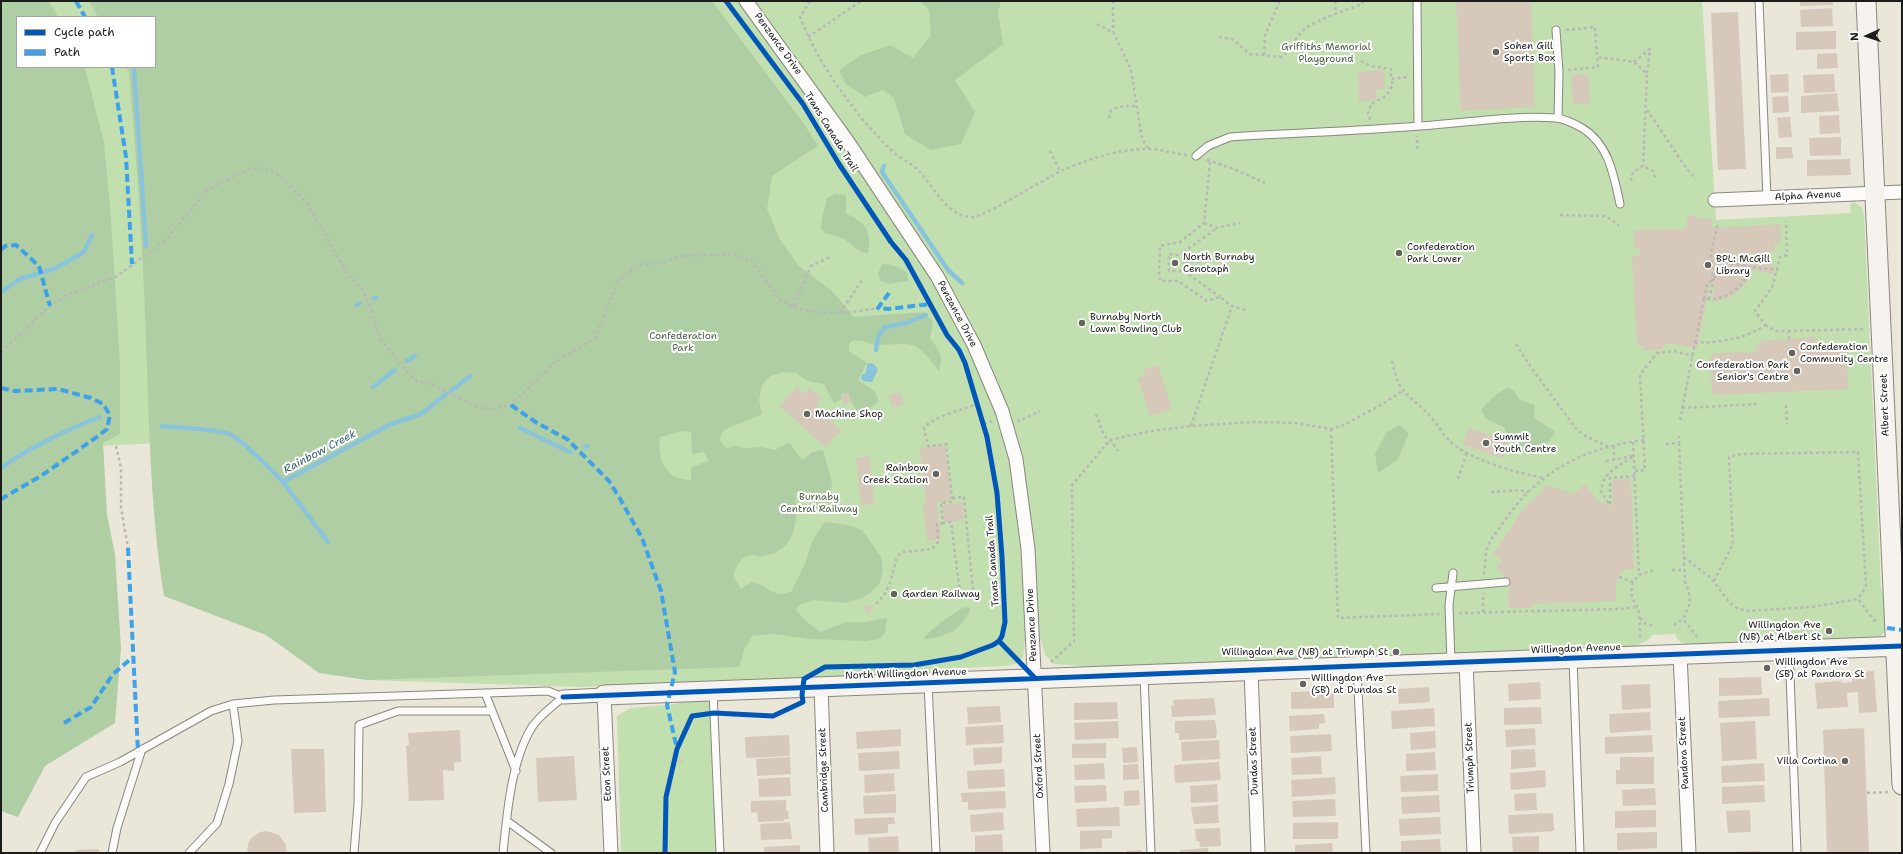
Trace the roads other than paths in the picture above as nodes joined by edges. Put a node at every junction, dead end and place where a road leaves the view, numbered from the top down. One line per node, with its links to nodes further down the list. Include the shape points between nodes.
1 (746, 1): 26 (street, Penzance Drive, via 845,136 926,259 962,318 991,382 1011,439 1019,478 1028,549)
2 (1417, 1): 7 (lane)
3 (1759, 1): 11 (lane)
4 (1866, 1): 10 (street, Albert Street)
5 (1556, 30): 6 (lane, via 1559,72)
6 (1558, 118): 7 (lane); 13 (lane, via 1581,128 1604,150)
7 (1418, 126): 8 (lane, via 1230,137 1208,146)
8 (1196, 156)
9 (1902, 192): 10 (street, Alpha Avenue)
10 (1875, 193): 11 (street, Alpha Avenue); 18 (street, Albert Street)
11 (1767, 198): 12 (street, Alpha Avenue)
12 (1715, 200)
13 (1620, 204)
14 (1453, 573): 16 (lane)
15 (1506, 582): 16 (lane)
16 (1451, 587): 17 (lane); 22 (lane, via 1449,605)
17 (1436, 588)
18 (1899, 646): 19 (street, Willingdon Avenue); 37 (street, Albert Street)
19 (1789, 650): 20 (street, Willingdon Avenue); 56 (lane)
20 (1680, 654): 21 (street, Willingdon Avenue); 55 (street, Pandora Street)
21 (1573, 658): 22 (street, Willingdon Avenue); 54 (lane)
22 (1458, 663): 23 (street, Willingdon Avenue); 53 (street, Triumph Street)
23 (1357, 666): 24 (street, Willingdon Avenue); 52 (lane)
24 (1251, 670): 25 (street, North Willingdon Avenue); 51 (street, Dundas Street)
25 (1144, 674): 26 (street, North Willingdon Avenue); 50 (lane)
26 (1036, 678): 27 (street, North Willingdon Avenue); 49 (street, Oxford Street)
27 (928, 682): 28 (street, North Willingdon Avenue); 48 (lane)
28 (821, 687): 29 (street, North Willingdon Avenue); 47 (street, Cambridge Street)
29 (712, 691): 31 (street, North Willingdon Avenue); 46 (lane)
30 (485, 693): 32 (lane, via 548,691); 33 (lane, via 274,700); 34 (lane)
31 (604, 695): 32 (street, North Willingdon Avenue); 45 (street, Eton Street)
32 (563, 697): 36 (lane, via 532,727 521,751)
33 (233, 704): 35 (lane, via 211,711); 41 (lane, via 238,741 229,784 217,822)
34 (492, 711): 36 (lane); 42 (lane, via 398,711 359,725 358,804)
35 (142, 749): 39 (lane, via 86,777 55,823); 40 (lane, via 117,828)
36 (516, 771): 38 (lane, via 508,800)
37 (1895, 788)
38 (507, 821): 43 (lane); 44 (lane)
39 (40, 853)
40 (112, 853)
41 (189, 853)
42 (354, 853)
43 (503, 853)
44 (551, 853)
45 (611, 853)
46 (720, 853)
47 (827, 853)
48 (936, 853)
49 (1043, 853)
50 (1151, 853)
51 (1258, 853)
52 (1366, 853)
53 (1474, 853)
54 (1580, 853)
55 (1689, 853)
56 (1797, 853)

